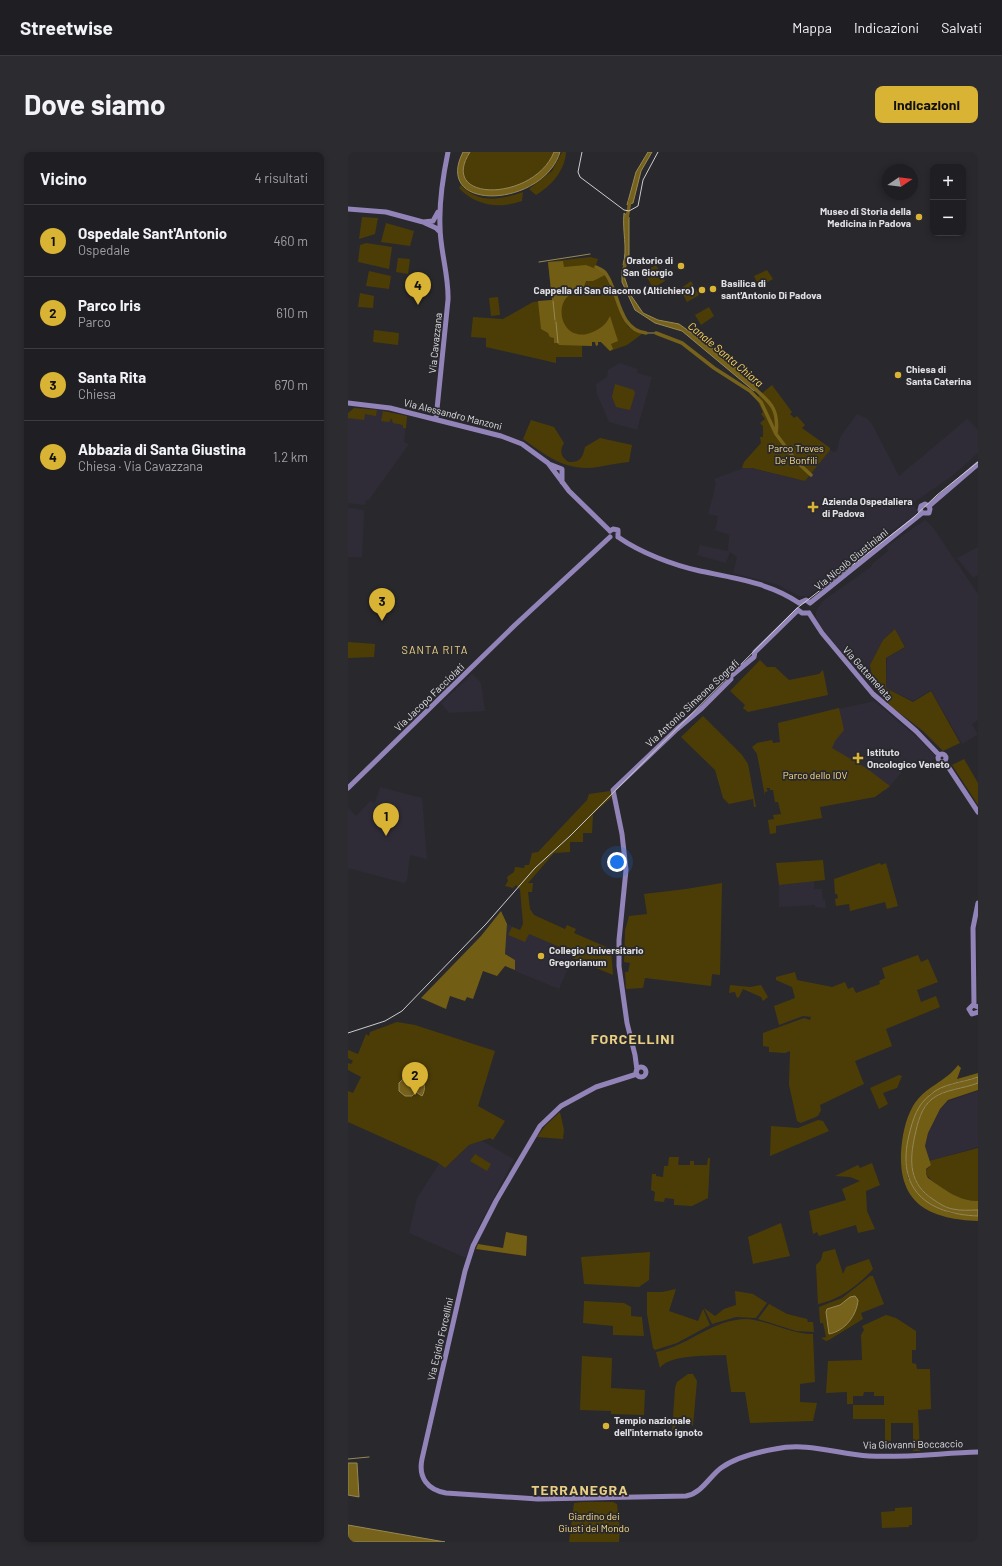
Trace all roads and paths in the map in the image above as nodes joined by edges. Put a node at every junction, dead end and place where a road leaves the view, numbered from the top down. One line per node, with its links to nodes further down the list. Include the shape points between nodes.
1 (448, 152): 2 (street)
2 (443, 179): 4 (street, via 436,217 430,222); 5 (street, Via Cavazzana)
3 (348, 208): 4 (street, via 386,212)
4 (423, 222): 5 (street, via 438,228)
5 (441, 235): 7 (street, Via Cavazzana, via 448,281)
6 (348, 403): 7 (street, Via Alessandro Manzoni, via 390,408)
7 (436, 419): 8 (street, Via Alessandro Manzoni, via 512,439)
8 (546, 462): 10 (street, Via Alessandro Manzoni); 11 (street, Via Alessandro Manzoni)
9 (978, 464): 18 (street, Via Nicolò Giustiniani, via 929,506 921,506 922,513)
10 (558, 466): 11 (street); 12 (street, via 563,469)
11 (555, 473): 12 (street); 13 (street, Via Alessandro Manzoni)
12 (562, 474): 13 (street)
13 (563, 483): 14 (street, Via Alessandro Manzoni)
14 (610, 531): 15 (street); 16 (street, via 618,530)
15 (610, 537): 16 (street); 21 (street, Via Jacopo Facciolati, via 515,625)
16 (618, 537): 17 (street, via 636,548 684,567 777,591)
17 (799, 603): 18 (street, via 806,600); 19 (street)
18 (810, 603): 20 (street)
19 (798, 610): 20 (street, via 804,614); 26 (street, Via Antonio Simeone Sografi, via 702,708 613,790 626,870 619,966 627,1024)
20 (809, 613): 22 (street, Via Gattamelata, via 822,633 873,694 939,755 939,761 944,762)
21 (348, 788)
22 (978, 812)
23 (978, 903): 24 (street, via 973,928)
24 (977, 1007): 25 (street, via 970,1007 970,1011 972,1014)
25 (978, 1012)
26 (635, 1055): 27 (street); 28 (street)
27 (645, 1068): 28 (street, via 641,1066); 28 (street, via 647,1071 644,1076 641,1077)
28 (637, 1072): 30 (street, Via Egidio Forcellini, via 596,1087 561,1106 540,1126 496,1200 473,1246 464,1271 421,1468 426,1483 434,1490 446,1493 533,1499)
29 (978, 1452): 30 (street, Via Giovanni Boccaccio, via 873,1456 789,1446 761,1452 727,1465 716,1472 700,1490 689,1496)
30 (623, 1498)

